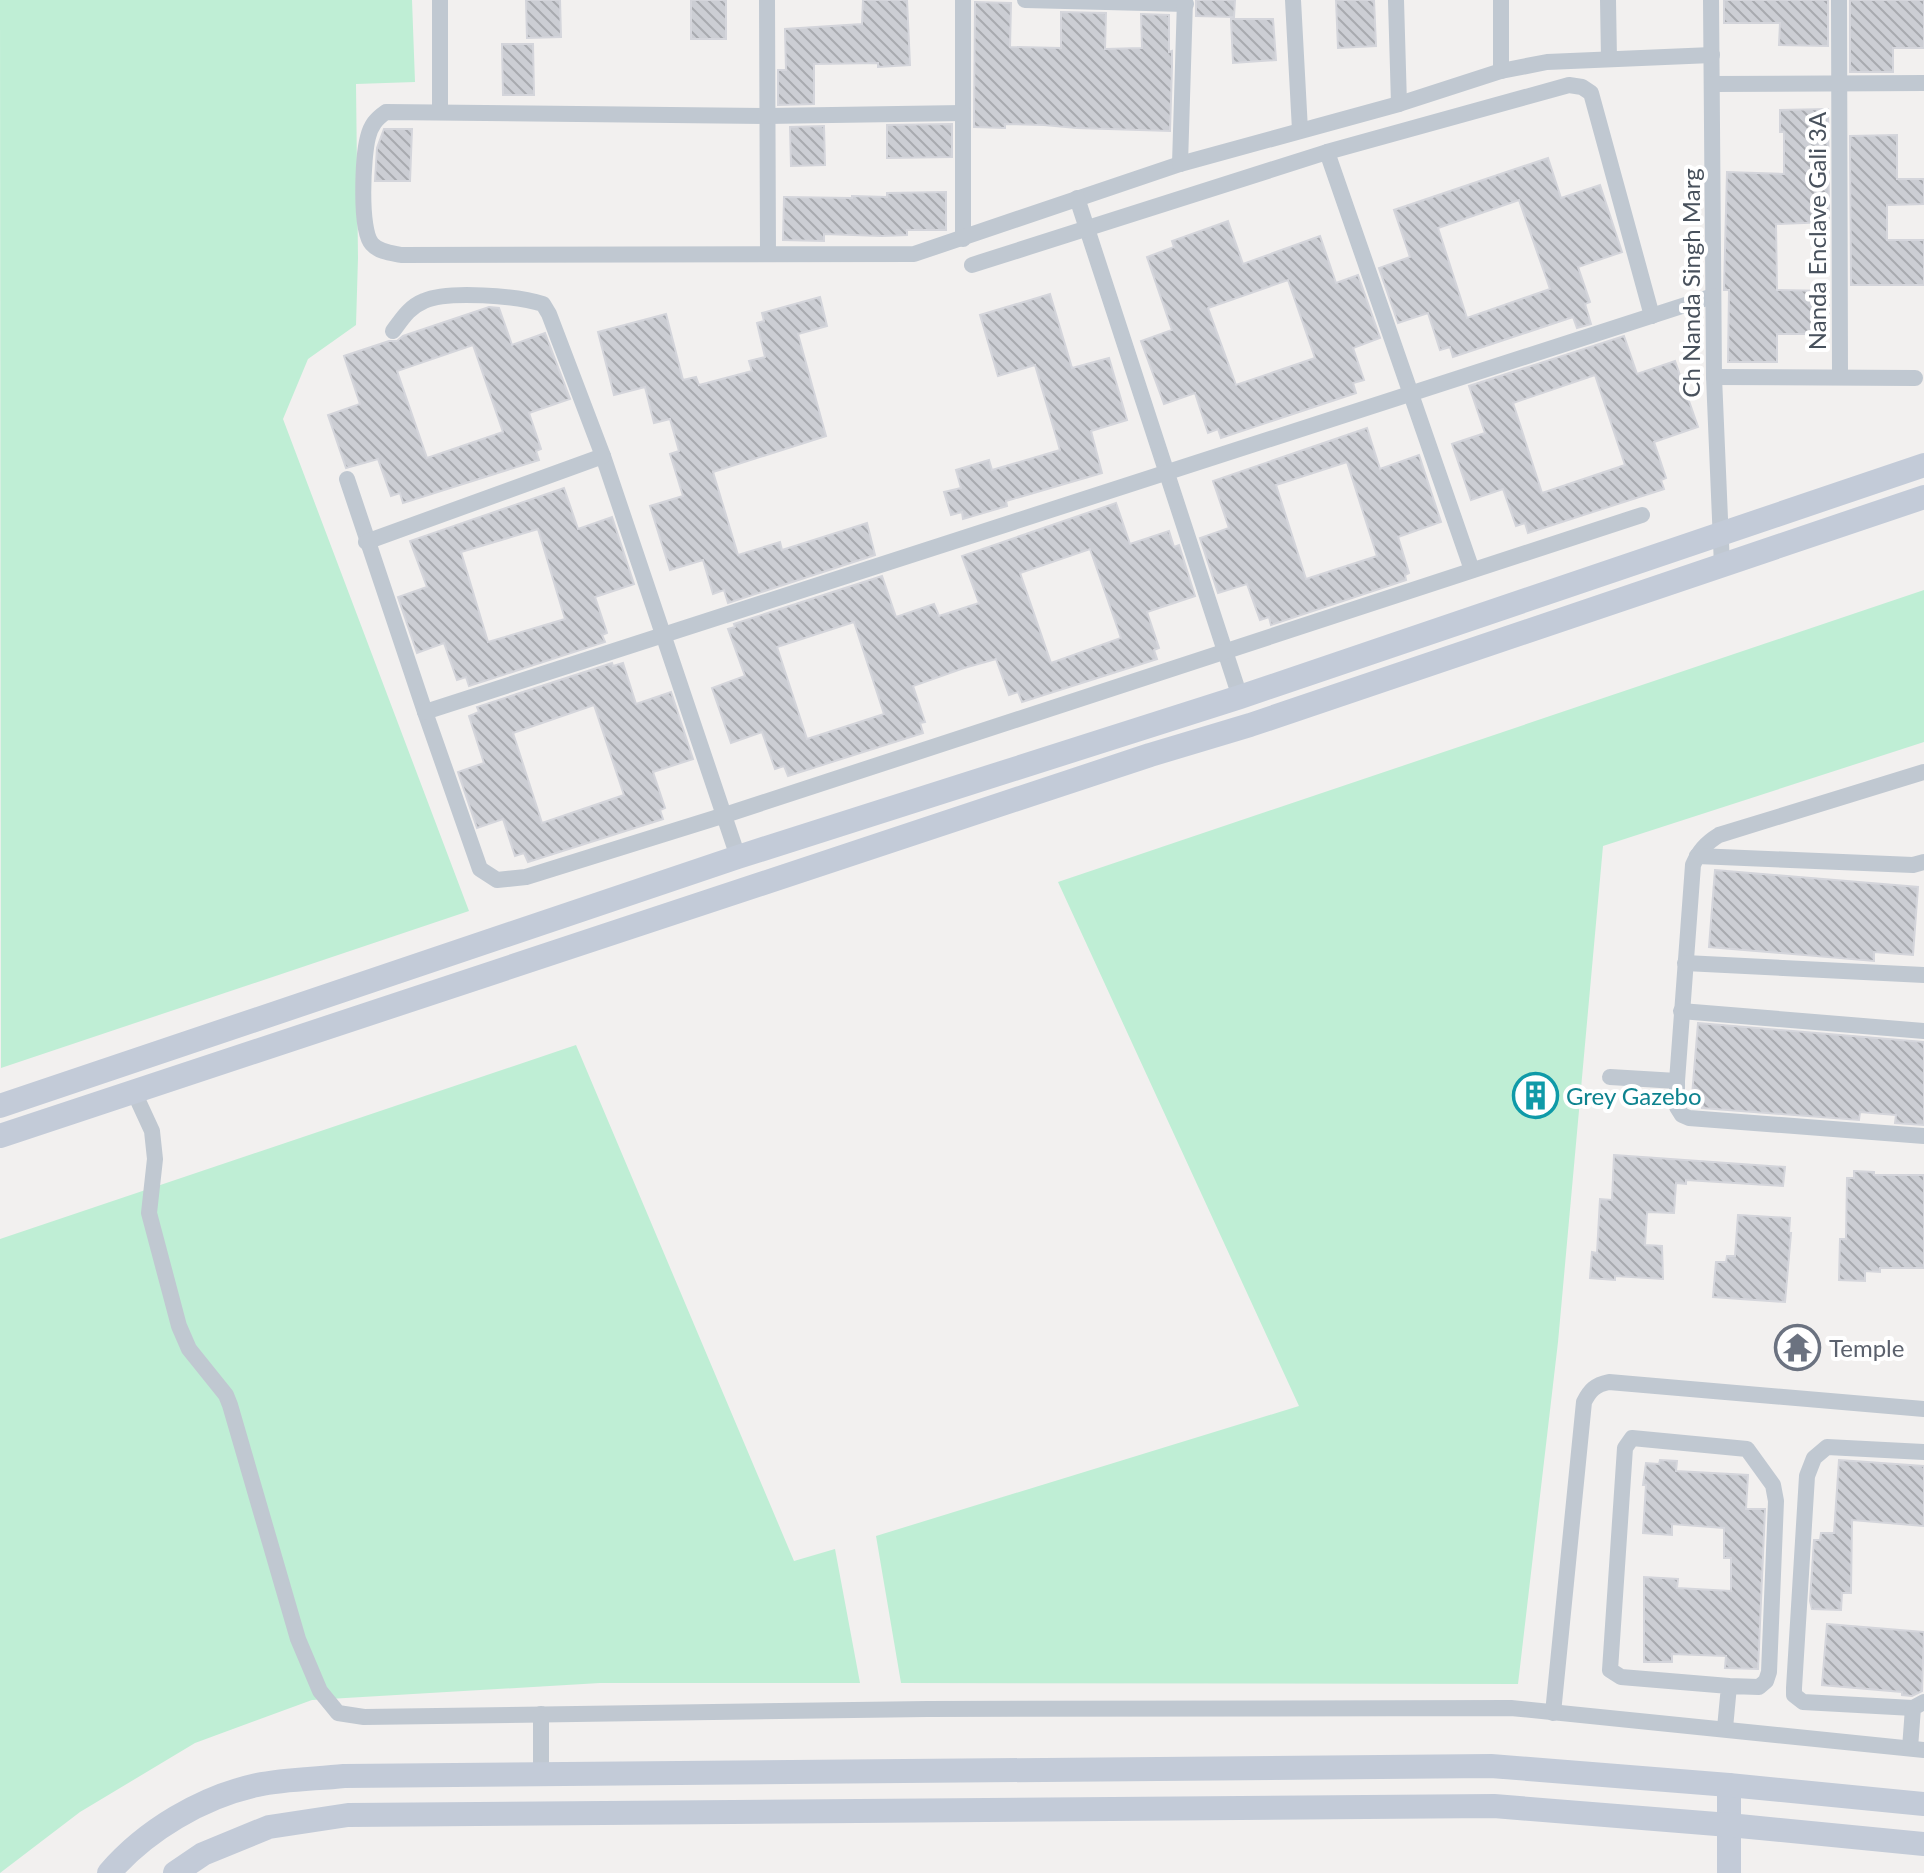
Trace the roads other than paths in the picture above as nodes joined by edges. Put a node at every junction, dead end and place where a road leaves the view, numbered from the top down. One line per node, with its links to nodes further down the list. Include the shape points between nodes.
1 (440, 0): 19 (street)
2 (767, 0): 21 (street)
3 (963, 0): 20 (street)
4 (1025, 0): 11 (street)
5 (1293, 0): 22 (street)
6 (1396, 0): 18 (street)
7 (1501, 0): 14 (street)
8 (1608, 0): 13 (street)
9 (1711, 0): 12 (street, Ch Nanda Singh Marg)
10 (1839, 0): 15 (street, Nanda Enclave Gali 3A)
11 (1186, 2): 24 (street)
12 (1712, 55): 13 (street); 17 (street, Ch Nanda Singh Marg)
13 (1609, 59): 14 (street)
14 (1501, 71): 18 (street)
15 (1839, 83): 16 (street); 17 (street); 34 (street, Nanda Enclave Gali 3A)
16 (1924, 83)
17 (1712, 84): 30 (street, Ch Nanda Singh Marg)
18 (1399, 104): 22 (street)
19 (440, 111): 21 (street); 28 (street, via 386,112 374,120 368,135 365,234 384,252)
20 (963, 113): 21 (street); 27 (street)
21 (767, 116): 28 (street)
22 (1300, 130): 24 (street)
23 (1327, 152): 26 (street); 31 (street, via 1569,85 1582,87 1591,93); 36 (street)
24 (1180, 164): 25 (street)
25 (1077, 198): 26 (street); 27 (street)
26 (1087, 229): 29 (street); 39 (street)
27 (963, 239): 28 (street, via 914,254)
28 (768, 254)
29 (972, 265)
30 (1713, 296): 31 (street); 33 (street, Ch Nanda Singh Marg)
31 (1652, 316): 36 (street)
32 (393, 331): 37 (street, via 407,311 426,299 500,296 543,304)
33 (1714, 377): 34 (street); 43 (street, Ch Nanda Singh Marg)
34 (1840, 377): 35 (street)
35 (1915, 378)
36 (1410, 394): 39 (street); 46 (street)
37 (603, 456): 44 (street); 47 (street)
38 (1924, 465): 43 (street)
39 (1167, 473): 47 (street); 48 (street)
40 (347, 479): 44 (street)
41 (1924, 497): 45 (street)
42 (1642, 515): 46 (street)
43 (1719, 535): 45 (street, Ch Nanda Singh Marg); 49 (street)
44 (366, 542): 50 (street)
45 (1722, 566): 52 (street)
46 (1472, 570): 48 (street)
47 (663, 635): 50 (street); 54 (street)
48 (1225, 651): 49 (street); 54 (street)
49 (1240, 697): 51 (street)
50 (425, 712): 54 (street, via 480,869 497,880 526,877)
51 (1142, 727): 52 (street); 56 (street)
52 (1150, 755): 64 (street)
53 (1924, 772): 55 (street, via 1719,835)
54 (725, 815): 56 (street)
55 (1697, 856): 57 (street); 58 (street)
56 (738, 857): 65 (street)
57 (1924, 862)
58 (1685, 963): 59 (street); 60 (street)
59 (1924, 975)
60 (1681, 1011): 61 (street); 63 (street)
61 (1924, 1031)
62 (1610, 1077): 63 (street)
63 (1677, 1081): 67 (street, via 1677,1107 1689,1118)
64 (134, 1092): 66 (street); 73 (street, via 152,1131 155,1159 149,1213 179,1326 189,1349 230,1405 298,1639 320,1691 338,1713 348,1716)
65 (0, 1106)
66 (0, 1136)
67 (1924, 1136)
68 (1924, 1409): 72 (street, via 1609,1382 1589,1391)
69 (1924, 1452): 71 (street, via 1827,1447 1814,1458 1807,1476 1794,1688 1803,1702)
70 (1729, 1686): 70 (street, via 1759,1687 1769,1672 1773,1485 1747,1449 1632,1438 1625,1448 1610,1670 1621,1677); 74 (street)
71 (1919, 1705): 75 (street)
72 (1553, 1713): 73 (street, via 1350,1707); 74 (street)
73 (541, 1714): 76 (street)
74 (1725, 1728): 75 (street)
75 (1917, 1749)
76 (541, 1774): 77 (street, via 1491,1766); 81 (street, via 344,1776 257,1785 187,1809 123,1856)
77 (1729, 1785): 78 (street); 79 (street)
78 (1924, 1804)
79 (1729, 1825): 80 (street); 82 (street, via 1494,1806 348,1815 269,1827 203,1854); 83 (street)
80 (1924, 1844)
81 (109, 1873)
82 (175, 1873)
83 (1729, 1873)

